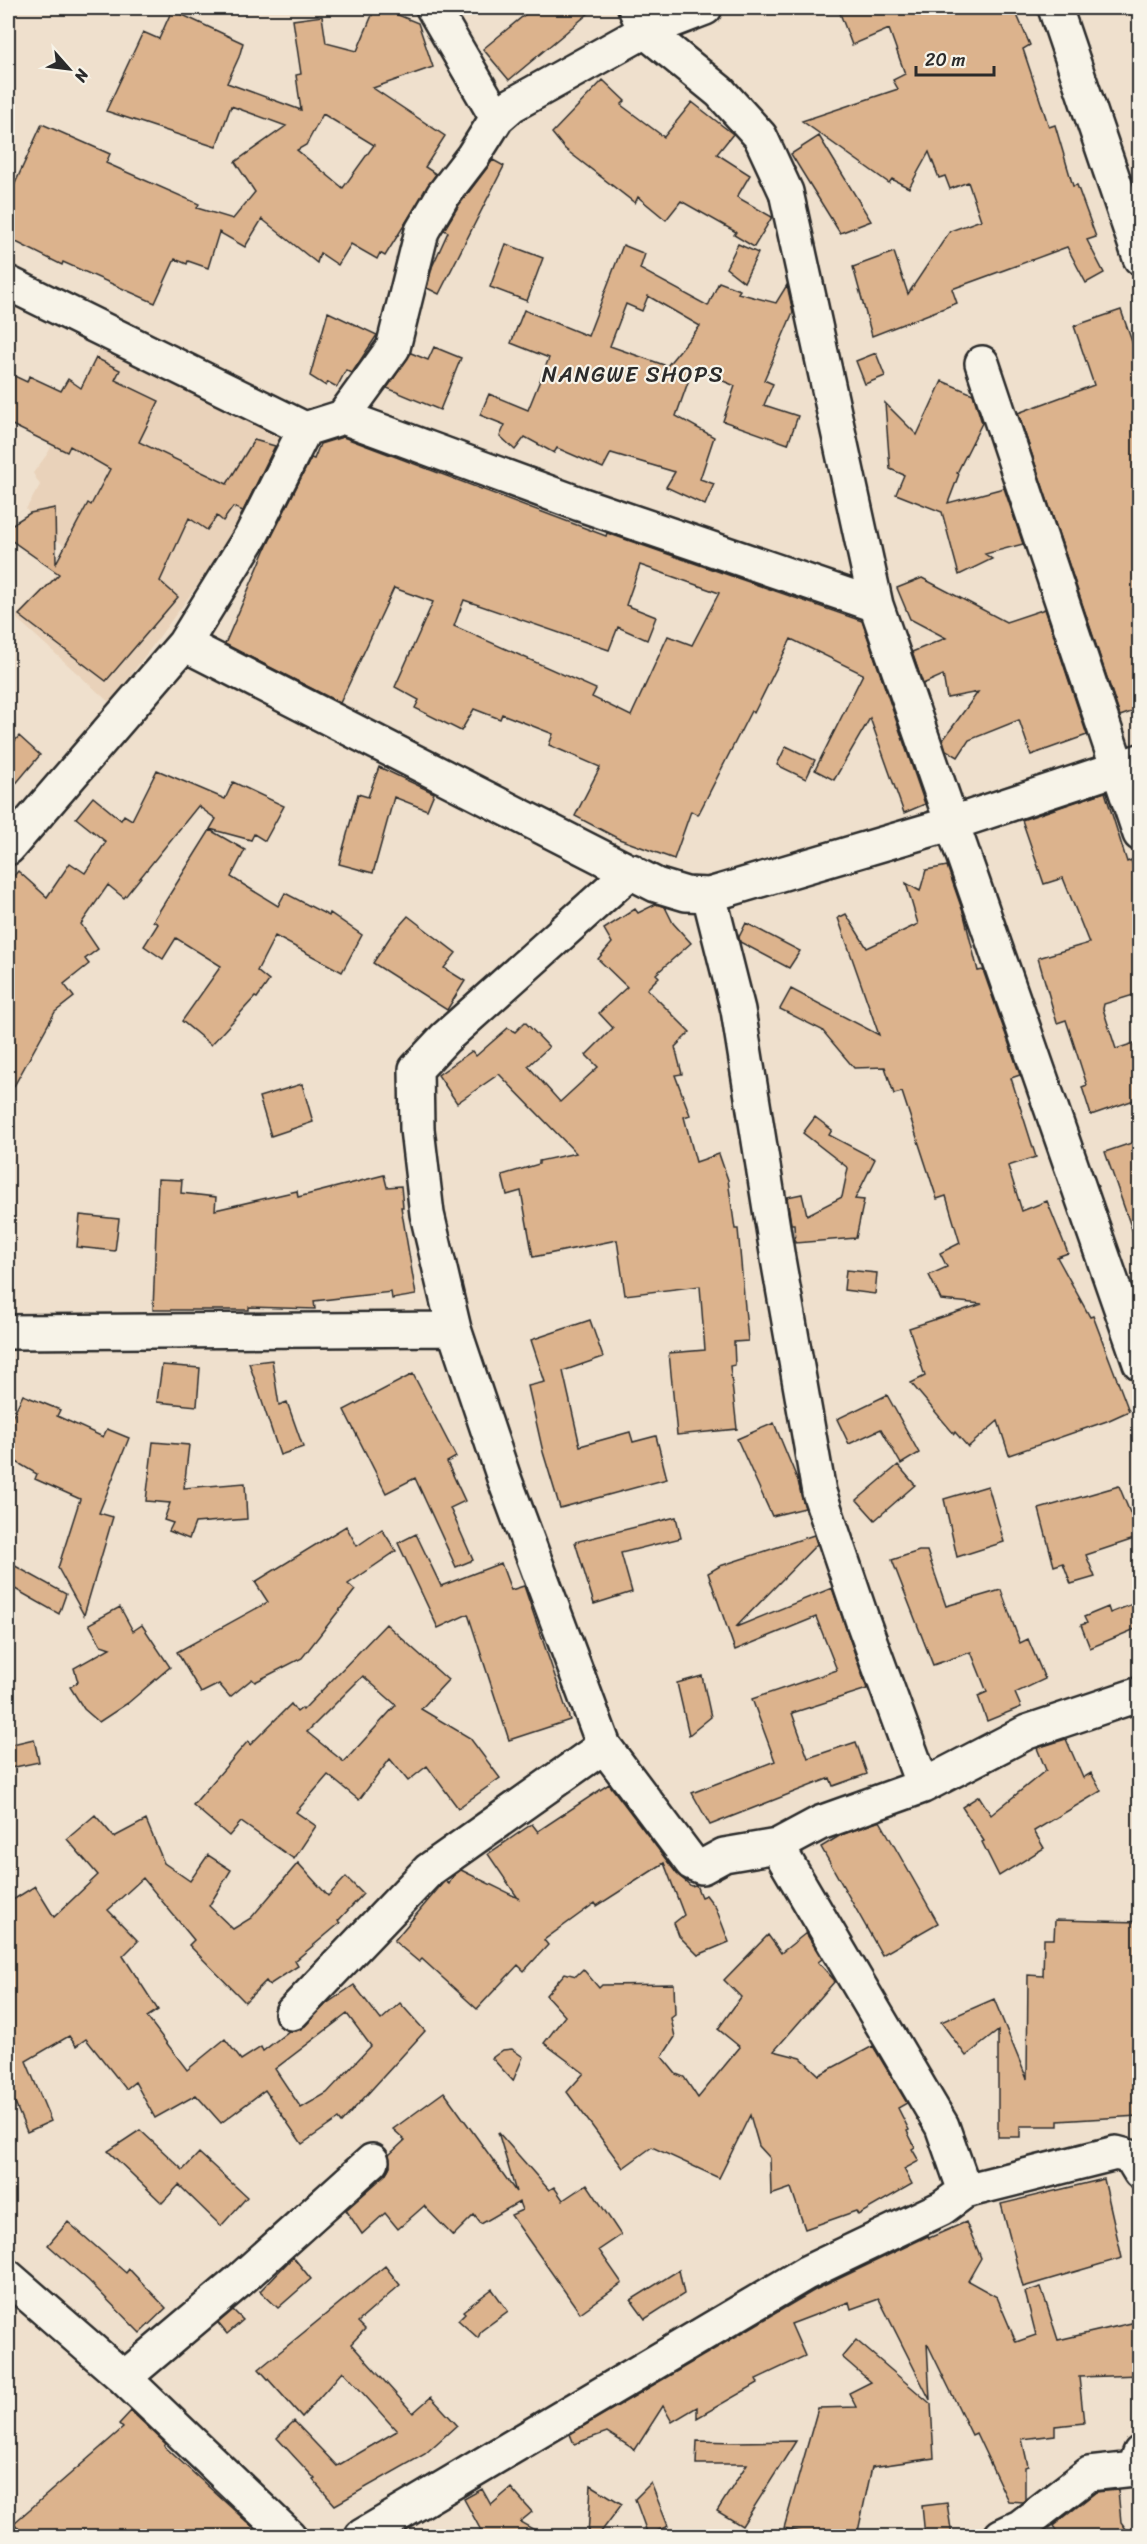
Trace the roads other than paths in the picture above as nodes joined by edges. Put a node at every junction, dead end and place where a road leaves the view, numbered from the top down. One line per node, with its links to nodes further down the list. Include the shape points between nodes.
1 (433, 8): 5 (street)
2 (705, 8): 4 (street)
3 (1055, 8): 6 (street)
4 (640, 19): 5 (street); 11 (street, via 720,92 759,136 786,192)
5 (497, 118): 9 (street, via 422,231 393,348)
6 (1140, 258)
7 (8, 283): 10 (street)
8 (982, 363): 13 (street)
9 (343, 417): 10 (street); 11 (street, via 580,504)
10 (305, 429): 12 (street, via 251,536)
11 (876, 605): 14 (street)
12 (184, 644): 16 (street); 17 (street)
13 (1128, 764): 14 (street); 15 (street)
14 (950, 824): 18 (street); 21 (street)
15 (1140, 834)
16 (8, 849)
17 (631, 871): 18 (street, via 656,885 686,894); 19 (street, via 416,1069 417,1129 427,1214)
18 (709, 895): 24 (street, via 738,1010 819,1491 862,1622)
19 (454, 1329): 20 (street); 23 (street, via 504,1478)
20 (8, 1332)
21 (1140, 1363)
22 (1140, 1694): 24 (street, via 1027,1732)
23 (604, 1746): 25 (street, via 692,1863 702,1867 724,1855); 26 (street, via 429,1870)
24 (923, 1786): 25 (street, via 820,1823)
25 (777, 1846): 29 (street, via 942,2126)
26 (292, 2013)
27 (372, 2161): 31 (street)
28 (1140, 2172): 29 (street, via 1131,2157 1116,2154)
29 (965, 2191): 34 (street, via 942,2208 806,2273)
30 (8, 2277): 31 (street)
31 (124, 2378): 33 (street)
32 (1138, 2469): 35 (street, via 1089,2474 1020,2527)
33 (289, 2536)
34 (362, 2536)
35 (1001, 2536)

